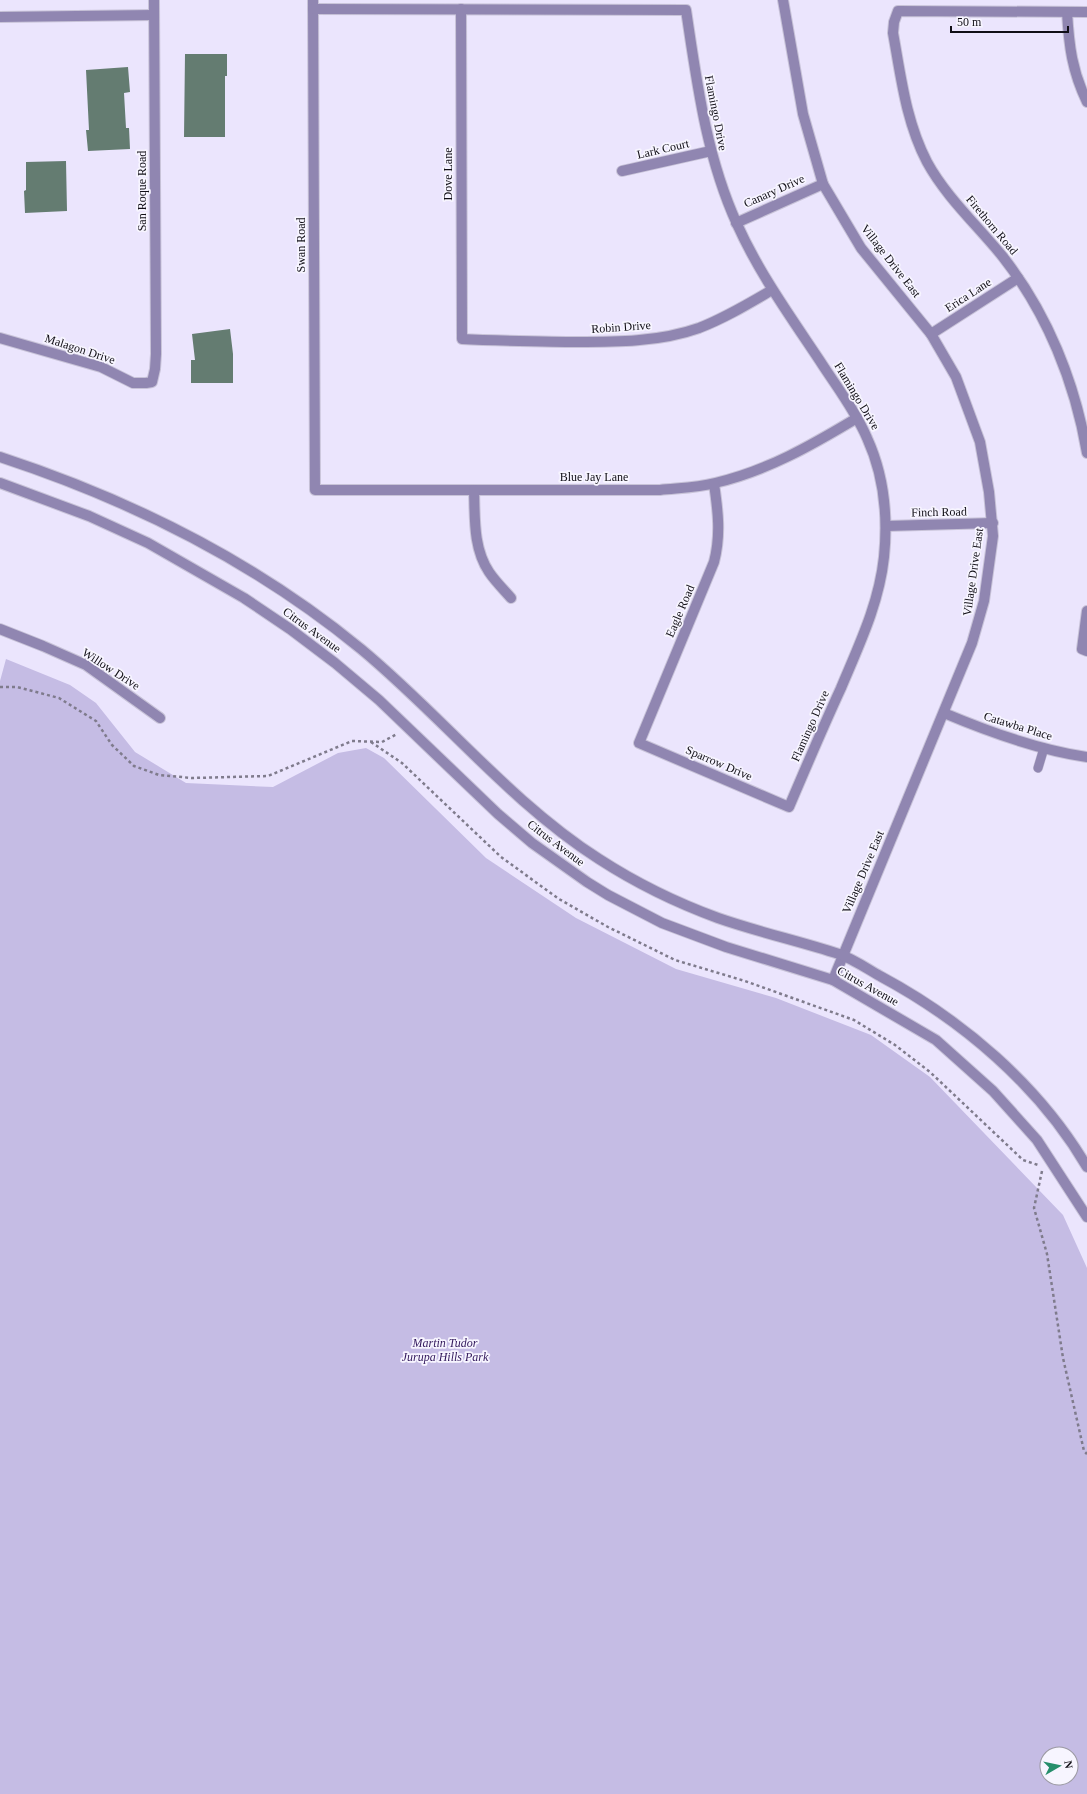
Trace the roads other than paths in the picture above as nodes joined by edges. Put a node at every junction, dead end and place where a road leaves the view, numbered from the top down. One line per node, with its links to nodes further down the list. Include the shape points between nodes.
1 (154, 0): 7 (street, San Roque Road)
2 (783, 0): 12 (street, Village Drive East, via 803,114)
3 (313, 4): 4 (street); 25 (street, Swan Road)
4 (461, 9): 10 (street, Flamingo Drive, via 686,10); 18 (street, Dove Lane)
5 (1067, 12): 6 (street); 9 (street, via 1069,50); 14 (street, Firethorn Road, via 898,11 894,22 893,34 907,110 919,146 939,181)
6 (1087, 12)
7 (154, 15): 8 (street); 19 (street, San Roque Road, via 156,354)
8 (0, 17)
9 (1087, 102)
10 (710, 151): 11 (street, Lark Court); 13 (street, Flamingo Drive)
11 (622, 172)
12 (823, 184): 13 (street, Canary Drive); 16 (street, Village Drive East, via 861,248)
13 (736, 223): 15 (street, Flamingo Drive, via 753,259)
14 (1018, 278): 16 (street, Erica Lane); 21 (street, Firethorn Road, via 1040,313 1059,354 1078,411)
15 (772, 290): 18 (street, Robin Drive, via 698,328 660,337 610,342); 20 (street, Flamingo Drive)
16 (931, 334): 27 (street, Village Drive East, via 956,377 975,427 984,462)
17 (0, 338): 19 (street, Malagon Drive, via 101,368 133,383)
18 (462, 339)
19 (152, 382)
20 (857, 418): 24 (street, Blue Jay Lane, via 779,461); 28 (street, Flamingo Drive, via 876,461)
21 (1087, 453)
22 (0, 457): 40 (street, Citrus Avenue, via 56,475 167,523 308,608 362,650 557,830 600,860 643,885 718,918)
23 (0, 483): 41 (street, Citrus Avenue, via 89,516 148,543 244,598 290,629 379,700 498,814 532,843 603,892 669,926 726,947)
24 (714, 484): 26 (street, Blue Jay Lane, via 660,490); 35 (street, Eagle Road, via 719,527 714,562)
25 (315, 490): 26 (street, Blue Jay Lane)
26 (474, 490): 29 (street, via 476,534 481,555 490,573)
27 (993, 523): 28 (street, Finch Road); 33 (street, Village Drive East, via 992,548 981,617 966,662)
28 (886, 526): 39 (street, Flamingo Drive, via 883,565 874,605 862,640)
29 (511, 598)
30 (1087, 611): 32 (street)
31 (0, 629): 34 (street, Willow Drive, via 86,665)
32 (1084, 650)
33 (944, 713): 36 (street, Catawba Place); 40 (street, Village Drive East)
34 (160, 718)
35 (638, 743): 39 (street, Sparrow Drive)
36 (1044, 748): 37 (street, Catawba Place); 38 (lane)
37 (1087, 757)
38 (1038, 768)
39 (788, 806)
40 (842, 955): 41 (street, Village Drive East); 42 (street, Citrus Avenue, via 942,1013 994,1056 1032,1093)
41 (833, 980): 43 (street, Citrus Avenue, via 936,1040 994,1091 1037,1140)
42 (1087, 1167)
43 (1087, 1217)

